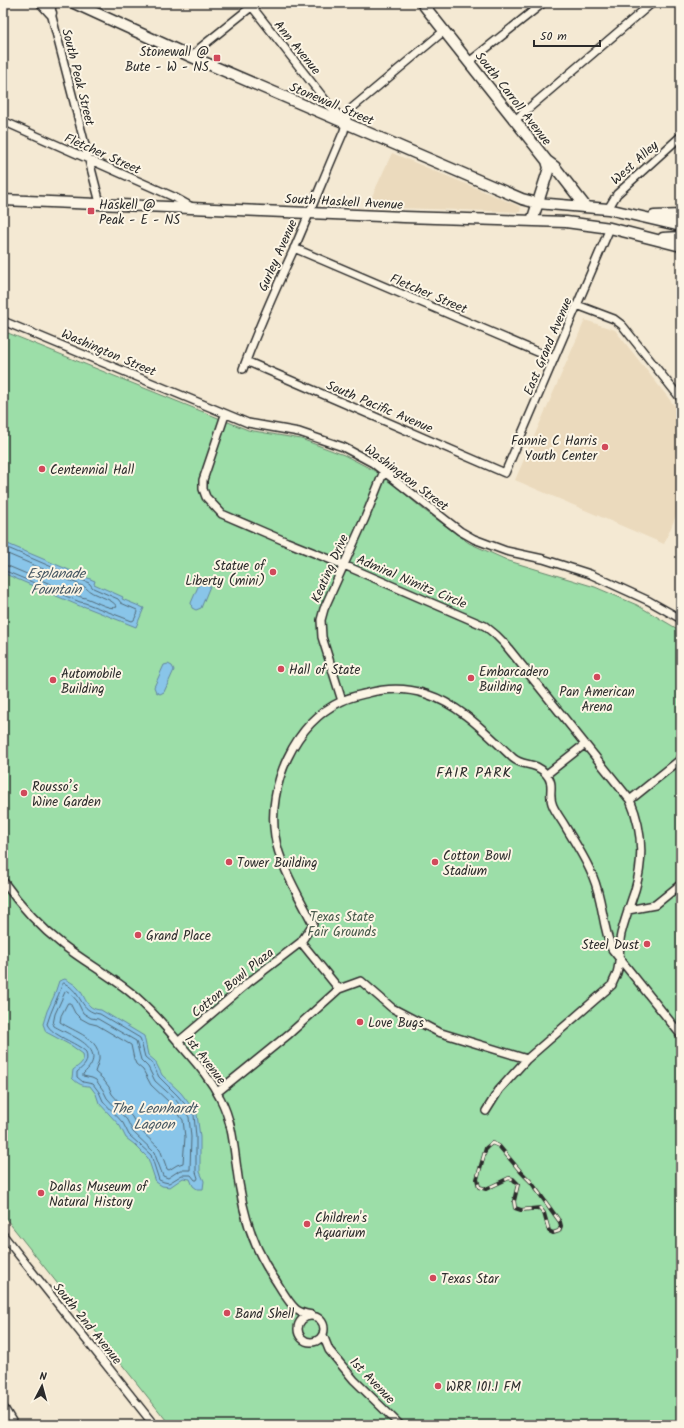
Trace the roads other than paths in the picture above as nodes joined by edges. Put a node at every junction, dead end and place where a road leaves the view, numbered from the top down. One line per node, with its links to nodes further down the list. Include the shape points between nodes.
1 (42, 3): 7 (main road)
2 (74, 3): 9 (main road, Stonewall Street)
3 (422, 3): 8 (main road, South Carroll Avenue)
4 (543, 3): 10 (street)
5 (652, 3): 11 (street)
6 (252, 4): 9 (street); 13 (street, Ann Avenue, via 330,106)
7 (51, 8): 15 (street, South Peak Street)
8 (444, 31): 10 (main road, South Carroll Avenue); 13 (street, Gurley Avenue, via 352,108)
9 (192, 57): 13 (main road, Stonewall Street)
10 (469, 62): 11 (main road, South Carroll Avenue)
11 (514, 120): 16 (main road, South Carroll Avenue)
12 (3, 121): 15 (street, Fletcher Street)
13 (346, 123): 19 (main road, Stonewall Street); 23 (street, Gurley Avenue)
14 (681, 136): 22 (street, West Alley, via 617,194)
15 (88, 160): 18 (street, South Peak Street); 21 (street, Fletcher Street)
16 (547, 161): 19 (main road, via 549,168); 20 (main road, South Carroll Avenue, via 555,167)
17 (3, 200): 18 (main road, South Haskell Avenue)
18 (100, 203): 21 (main road, South Haskell Avenue)
19 (536, 203): 20 (main road, Stonewall Street); 26 (main road)
20 (586, 207): 22 (main road)
21 (194, 208): 23 (main road, South Haskell Avenue)
22 (608, 209): 24 (main road)
23 (309, 212): 26 (main road, South Haskell Avenue); 32 (street, Gurley Avenue)
24 (636, 215): 25 (main road); 27 (main road)
25 (681, 215)
26 (532, 221): 28 (main road, South Haskell Avenue, via 566,222)
27 (681, 226)
28 (610, 228): 30 (main road, South Haskell Avenue); 33 (street, East Grand Avenue)
29 (681, 237): 30 (main road)
30 (655, 239): 31 (main road, South Haskell Avenue)
31 (681, 246)
32 (294, 248): 35 (street, Fletcher Street); 36 (street, Gurley Avenue)
33 (578, 305): 35 (street, East Grand Avenue); 38 (street, via 614,319 622,325)
34 (3, 321): 39 (street, Washington Street)
35 (554, 359): 41 (street, East Grand Avenue)
36 (246, 361): 37 (street, Gurley Avenue); 41 (street, South Pacific Avenue)
37 (243, 369)
38 (681, 398)
39 (225, 415): 40 (street, Washington Street, via 248,423 322,439 357,454); 42 (street, Admiral Nimitz Circle, via 203,480 206,497 222,514)
40 (384, 471): 42 (street, Keating Drive); 43 (street, Washington Street, via 460,531 474,539 506,551 543,559 590,574)
41 (505, 473)
42 (344, 565): 44 (street, Keating Drive, via 321,620 322,637); 45 (street, Admiral Nimitz Circle, via 485,626 496,634)
43 (681, 619)
44 (342, 701): 47 (street, via 393,689 426,694 471,719 516,760 540,767); 52 (street, Cotton Bowl Plaza, via 314,720 296,745 282,769 274,797 274,826 278,849 313,924)
45 (585, 744): 47 (street); 48 (street, Admiral Nimitz Circle)
46 (681, 759): 48 (street)
47 (547, 774): 53 (street, via 552,783 551,801 594,879 608,938)
48 (630, 800): 51 (street, Admiral Nimitz Circle, via 640,830 641,861)
49 (3, 881): 56 (street, 1st Avenue, via 52,936 131,993)
50 (681, 884): 51 (street, via 655,905)
51 (628, 910): 53 (street, Admiral Nimitz Circle, via 620,939)
52 (301, 942): 54 (street); 56 (street, Cotton Bowl Plaza)
53 (619, 959): 55 (street); 57 (street, Admiral Nimitz Circle, via 612,984)
54 (339, 989): 57 (street, via 361,981 392,1008 438,1032); 58 (street)
55 (681, 1035)
56 (178, 1042): 61 (street, 1st Avenue, via 208,1078 222,1101 233,1134 240,1190 251,1232 270,1272)
57 (526, 1058): 59 (street, Admiral Nimitz Circle, via 499,1090)
58 (220, 1090)
59 (486, 1111)
60 (3, 1235): 69 (street, South 2nd Avenue)
61 (297, 1310): 62 (street); 63 (street)
62 (312, 1316): 63 (street, via 303,1318); 64 (street, via 323,1322)
63 (298, 1325): 65 (street, via 301,1337)
64 (323, 1335): 65 (street); 66 (street, 1st Avenue)
65 (312, 1342): 66 (street, 1st Avenue)
66 (329, 1350): 70 (street, 1st Avenue, via 354,1380)
67 (3, 1410): 68 (main road)
68 (12, 1425)
69 (154, 1425)
70 (400, 1425)

